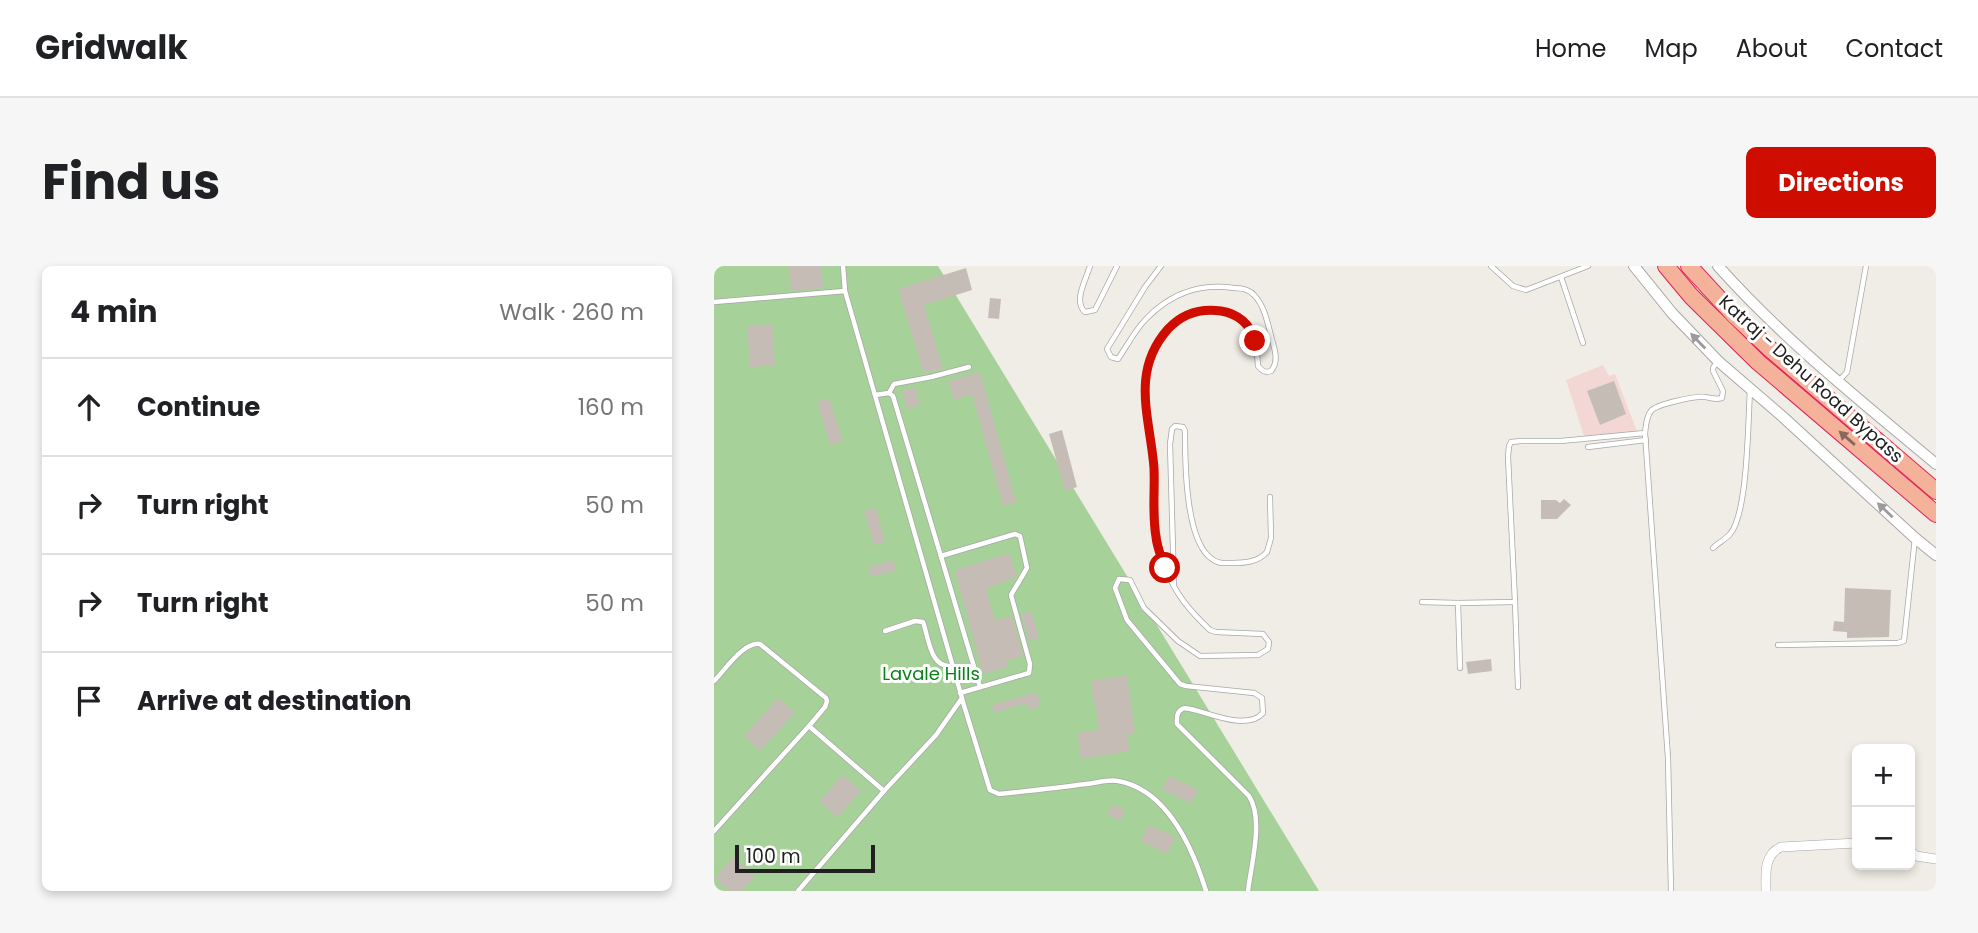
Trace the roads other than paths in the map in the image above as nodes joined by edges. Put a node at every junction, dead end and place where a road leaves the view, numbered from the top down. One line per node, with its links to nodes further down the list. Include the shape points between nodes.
1 (843, 266): 13 (lane)
2 (1090, 266): 3 (lane, via 1079,301 1085,312 1096,310)
3 (1117, 266)
4 (1161, 266): 32 (lane, via 1107,349 1111,357 1118,359 1143,321 1164,303 1192,289 1223,286 1248,290 1258,300 1276,363 1271,371 1261,370 1247,324 1217,311 1197,311 1181,318 1152,353 1145,393 1156,537)
5 (1491, 266): 12 (lane, via 1520,289)
6 (1588, 266): 12 (lane)
7 (1634, 266): 16 (street, one-way to 7)
8 (1665, 266): 27 (highway, Katraj - Dehu Road Bypass, one-way to 8, via 1758,362)
9 (1689, 266): 25 (highway, Katraj - Dehu Road Bypass, via 1770,349)
10 (1718, 266): 18 (street)
11 (1866, 266): 18 (lane, via 1847,372)
12 (1560, 277): 15 (lane)
13 (845, 291): 14 (lane); 21 (lane)
14 (714, 302)
15 (1583, 343)
16 (1718, 361): 19 (street); 22 (lane, via 1713,371 1722,398 1659,405 1651,410)
17 (969, 367): 20 (lane, via 894,384)
18 (1838, 382): 24 (street)
19 (1750, 389): 28 (street, one-way to 19); 29 (lane, via 1740,516 1731,534)
20 (889, 393): 21 (lane); 31 (lane)
21 (875, 395): 38 (lane)
22 (1645, 436): 23 (lane); 34 (lane, via 1511,442); 53 (lane, via 1668,758)
23 (1588, 447)
24 (1936, 464)
25 (1936, 491)
26 (1270, 497): 32 (lane, via 1268,552 1255,561 1212,560 1204,552 1190,514 1185,431 1175,426 1170,444)
27 (1936, 514)
28 (1915, 538): 30 (street); 37 (lane, via 1902,642)
29 (1713, 548)
30 (1936, 555)
31 (941, 556): 41 (lane); 41 (lane, via 1013,534 1020,536 1027,568 1011,595 1031,669)
32 (1174, 586): 52 (lane, via 1210,629 1263,634 1269,642 1262,654 1200,656 1144,608 1130,580 1119,579 1116,585 1127,620 1176,681 1186,687 1254,692 1262,698 1263,713 1255,720 1212,716 1187,707 1177,719 1253,802 1256,826)
33 (1422, 602): 35 (lane)
34 (1515, 602): 35 (lane); 42 (lane)
35 (1458, 603): 39 (lane)
36 (885, 631): 38 (lane, via 923,622 933,657 944,667)
37 (1778, 645)
38 (953, 666): 43 (lane)
39 (1460, 668)
40 (714, 681): 44 (lane, via 746,646 760,644 826,698 825,707)
41 (980, 687): 43 (lane)
42 (1518, 687)
43 (961, 695): 45 (lane, via 936,735); 51 (lane, via 990,790 999,794 1117,780 1137,788 1171,815)
44 (809, 726): 45 (lane); 46 (lane)
45 (884, 791): 50 (lane)
46 (714, 831)
47 (1852, 843): 54 (street, via 1775,850 1767,865)
48 (1915, 855): 49 (street)
49 (1936, 859)
50 (798, 891)
51 (1206, 891)
52 (1248, 891)
53 (1671, 891)
54 (1766, 891)

